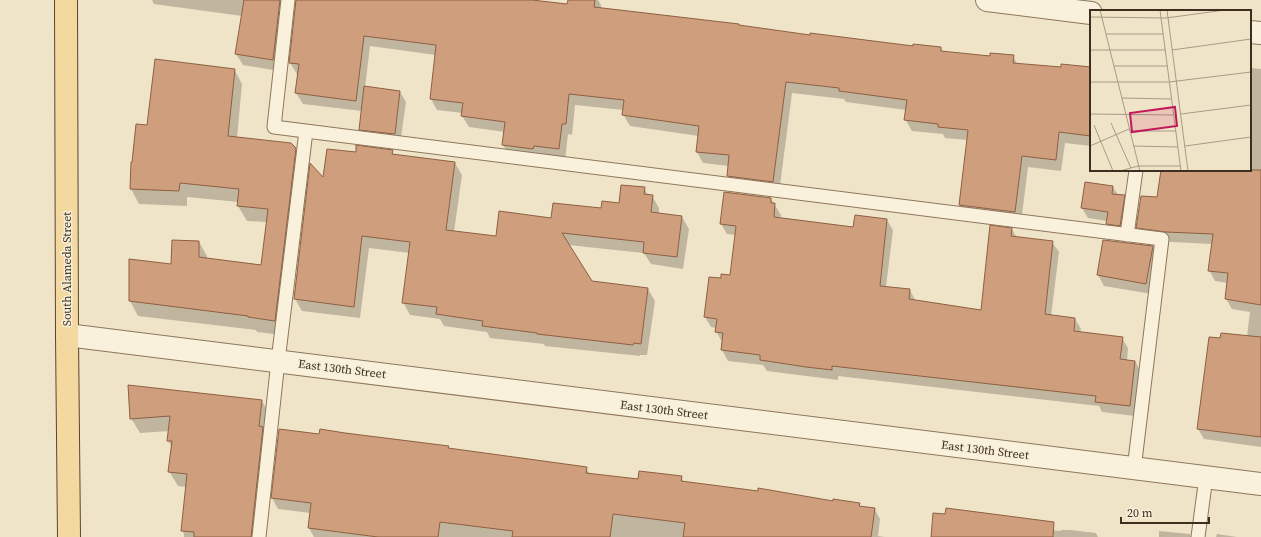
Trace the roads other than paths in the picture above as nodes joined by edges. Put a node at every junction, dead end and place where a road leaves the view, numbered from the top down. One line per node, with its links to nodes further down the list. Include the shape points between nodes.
1 (66, 0): 10 (main road, South Alameda Street)
2 (288, 0): 7 (lane, via 274,127)
3 (987, 0): 4 (street)
4 (1091, 9)
5 (1251, 32): 6 (street)
6 (1261, 33)
7 (306, 131): 9 (lane); 11 (lane)
8 (1136, 171): 9 (lane)
9 (1127, 235): 12 (lane, via 1162,239)
10 (67, 335): 11 (street, East 130th Street); 15 (main road, South Alameda Street)
11 (278, 361): 12 (street, East 130th Street); 16 (lane)
12 (1134, 469): 13 (street, East 130th Street)
13 (1206, 478): 14 (street, East 130th Street); 17 (lane)
14 (1261, 484)
15 (69, 537)
16 (259, 537)
17 (1198, 537)

